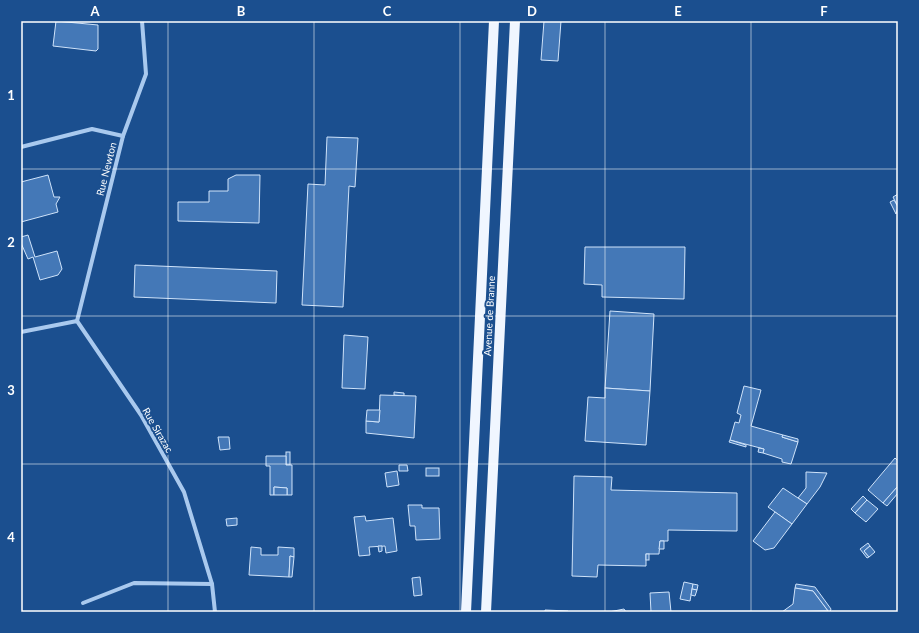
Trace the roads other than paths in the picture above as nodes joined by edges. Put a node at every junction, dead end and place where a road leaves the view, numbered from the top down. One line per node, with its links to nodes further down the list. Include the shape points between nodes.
1 (142, 21): 4 (street, Rue Newton, via 146,74)
2 (494, 21): 11 (main road, Avenue de Branne)
3 (515, 21): 12 (main road, Avenue de Branne)
4 (123, 136): 5 (street, via 92,129); 6 (street, Rue Newton)
5 (21, 147)
6 (77, 322): 7 (street); 8 (street, Rue Sirazac, via 141,415 184,492)
7 (21, 332)
8 (212, 584): 9 (street, via 134,583); 10 (street, Rue Sirazac)
9 (83, 603)
10 (215, 612)
11 (466, 612)
12 (486, 612)

